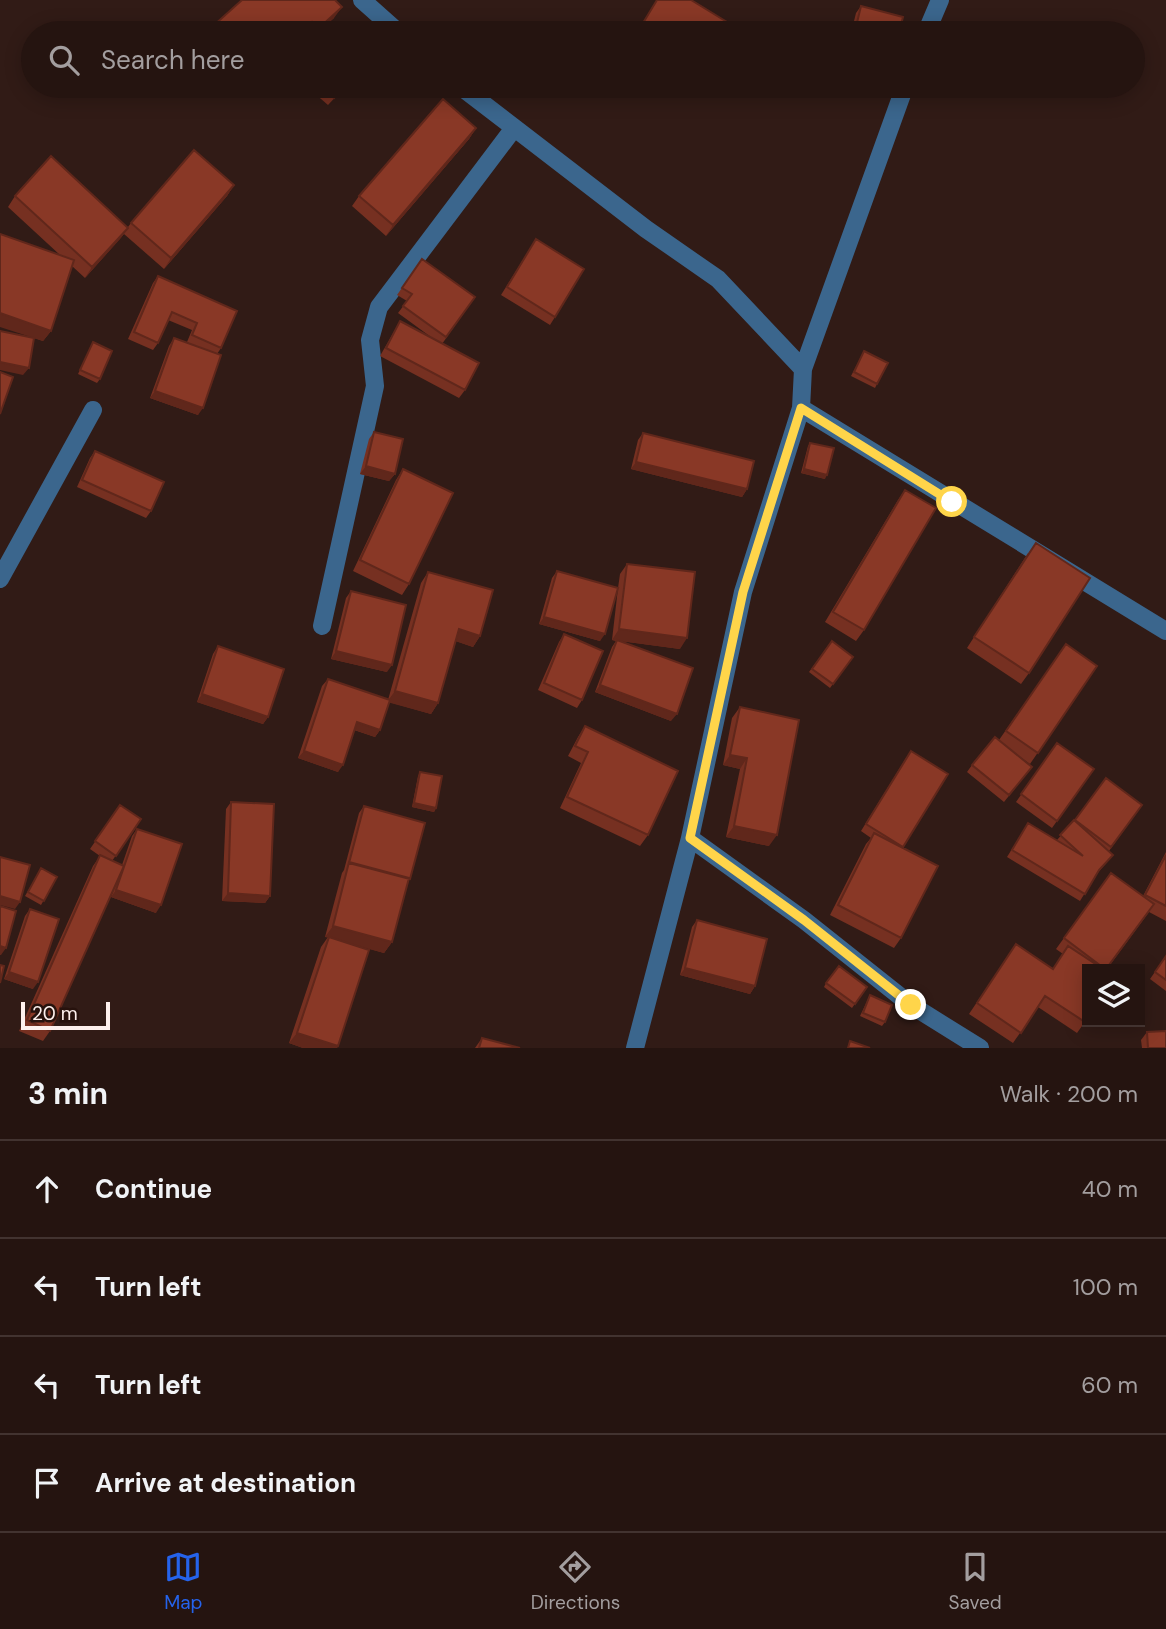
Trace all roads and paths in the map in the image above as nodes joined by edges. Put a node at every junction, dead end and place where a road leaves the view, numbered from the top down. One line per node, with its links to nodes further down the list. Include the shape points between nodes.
1 (362, 0): 3 (street)
2 (940, 0): 4 (street)
3 (386, 21)
4 (931, 21)
5 (475, 98): 7 (street)
6 (901, 98): 8 (street)
7 (514, 128): 8 (street, via 718,279); 12 (street, via 379,307 370,340 375,386)
8 (803, 369): 9 (street)
9 (801, 408): 13 (street); 14 (street, via 743,592)
10 (93, 410): 11 (street)
11 (0, 579)
12 (322, 626)
13 (1166, 631)
14 (690, 838): 15 (street); 16 (street, via 911,1005)
15 (635, 1048)
16 (980, 1048)

